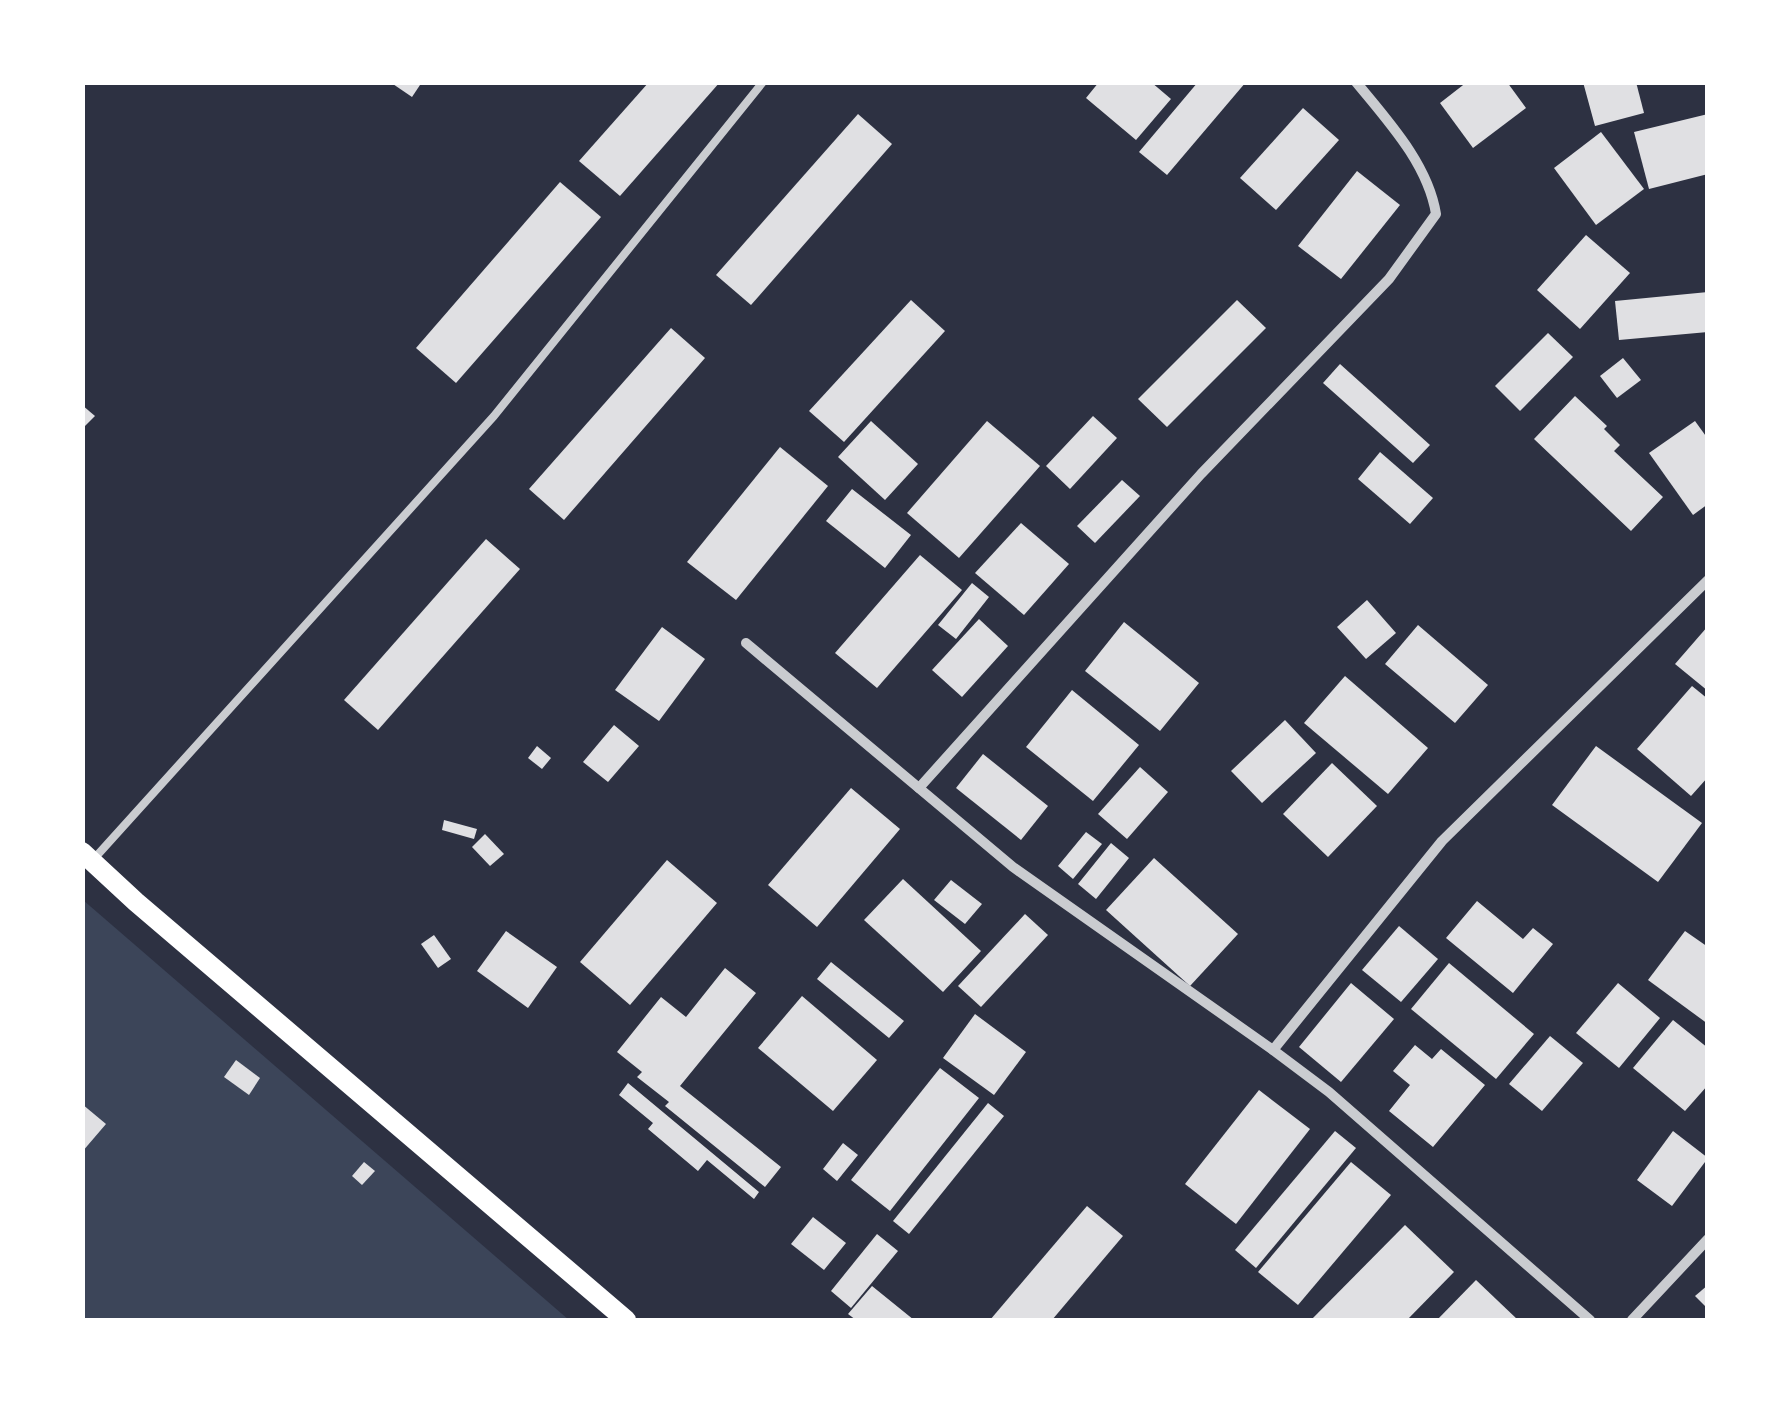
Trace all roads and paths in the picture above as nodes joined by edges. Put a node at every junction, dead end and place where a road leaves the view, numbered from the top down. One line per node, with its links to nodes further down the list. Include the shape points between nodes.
1 (763, 82): 6 (lane, via 494,416)
2 (1356, 82): 5 (street, via 1431,188 1436,214 1389,279 1200,474)
3 (1708, 580): 7 (street, via 1442,841)
4 (746, 642): 5 (street)
5 (919, 788): 7 (street, via 1013,867)
6 (87, 856): 9 (main road)
7 (1273, 1050): 10 (street)
8 (1708, 1239): 11 (street)
9 (626, 1320)
10 (1590, 1320)
11 (1632, 1320)

